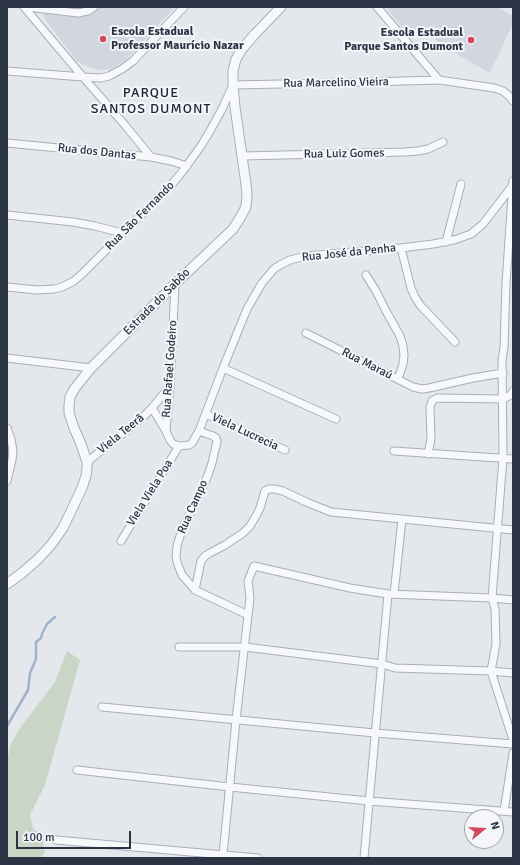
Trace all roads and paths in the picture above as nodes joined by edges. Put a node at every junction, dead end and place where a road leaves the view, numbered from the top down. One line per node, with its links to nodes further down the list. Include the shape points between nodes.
1 (26, 7): 2 (street, via 78,13); 7 (street)
2 (94, 7)
3 (184, 7): 7 (street, via 133,61 122,69 101,78)
4 (281, 7): 9 (street, Estrada do Sabôo, via 242,49 236,59)
5 (377, 7): 8 (street)
6 (7, 71): 7 (street)
7 (83, 77): 14 (street)
8 (439, 80): 9 (street, Rua Marcelino Vieira); 10 (street, Rua Marcelino Vieira, via 494,88 510,96)
9 (232, 85): 13 (street, Estrada do Sabôo); 15 (street, Rua São Fernando, via 210,131)
10 (513, 101)
11 (443, 142): 13 (street, Rua Luiz Gomes, via 418,151)
12 (7, 143): 14 (street, Rua dos Dantas)
13 (243, 156): 24 (street, Estrada do Sabôo, via 247,195 246,206 240,218 233,228)
14 (151, 157): 15 (street, Rua dos Dantas)
15 (187, 166): 20 (street, Rua São Fernando)
16 (513, 182): 18 (street)
17 (461, 184): 21 (street)
18 (513, 185): 21 (street, Rua José da Penha, via 483,224 471,234); 26 (street, via 506,283)
19 (7, 215): 20 (street, via 73,222)
20 (122, 233): 25 (street, Rua São Fernando, via 83,273 62,287 37,290)
21 (446, 242): 22 (street, Rua José da Penha)
22 (400, 248): 28 (street, via 415,297); 31 (street, Rua José da Penha, via 306,256 290,260 274,269 262,283 247,309)
23 (366, 276): 33 (street, via 400,336 404,355)
24 (175, 284): 30 (street, Estrada do Sabôo); 34 (street, Rua Rafael Godeiro)
25 (7, 288)
26 (509, 321): 32 (street, via 502,360)
27 (306, 332): 33 (street, Rua Maraú)
28 (456, 342)
29 (7, 358): 30 (street)
30 (91, 368): 49 (street, Estrada do Sabôo, via 75,388 69,405 69,413)
31 (223, 368): 38 (street, Rua José da Penha); 39 (street)
32 (503, 373): 33 (street, Rua Maraú, via 422,389); 36 (street)
33 (398, 380)
34 (170, 387): 37 (street, Viela Teerã); 41 (street, Rua Rafael Godeiro)
35 (513, 391): 36 (street)
36 (503, 399): 46 (street, via 437,398 432,401); 47 (street)
37 (152, 408): 41 (street); 49 (street, Viela Teerã)
38 (206, 414): 42 (street, Rua José da Penha); 44 (street, Viela Lucrecia)
39 (336, 419)
40 (7, 428): 50 (street, via 13,451)
41 (166, 431): 43 (street, via 173,444)
42 (200, 431): 43 (street, Rua José da Penha, via 192,443); 56 (street, Rua Campo, via 209,433 217,441 208,475 180,536 176,557 182,574)
43 (179, 446): 54 (street, Viela Viela Poa)
44 (285, 450)
45 (394, 451): 46 (street)
46 (428, 454): 47 (street)
47 (503, 458): 48 (street); 52 (street)
48 (513, 459)
49 (87, 462): 55 (street, Estrada do Sabôo, via 82,488 63,528 38,559)
50 (8, 480)
51 (402, 519): 52 (street); 56 (street, via 331,512 283,491 269,489 265,491 260,508 246,529 205,556 199,569); 57 (street)
52 (497, 529): 53 (street); 58 (street)
53 (513, 530)
54 (121, 541)
55 (7, 584)
56 (195, 590): 60 (street)
57 (391, 594): 58 (street); 60 (street, via 350,588 254,566 248,581); 63 (street)
58 (492, 598): 59 (street); 64 (street, via 495,609 496,644)
59 (513, 600)
60 (248, 615): 62 (street)
61 (179, 647): 62 (street)
62 (245, 647): 63 (street); 67 (street)
63 (382, 664): 64 (street, via 395,668); 68 (street)
64 (491, 671): 65 (street); 69 (street)
65 (513, 673)
66 (102, 707): 67 (street)
67 (236, 720): 68 (street); 73 (street)
68 (375, 733): 70 (street); 74 (street)
69 (513, 740)
70 (513, 744)
71 (513, 753): 76 (street)
72 (77, 770): 73 (street)
73 (230, 787): 74 (street); 79 (street)
74 (369, 801): 75 (street); 81 (street)
75 (477, 809)
76 (504, 811): 77 (street)
77 (513, 812)
78 (56, 840): 79 (street)
79 (223, 855): 80 (street)
80 (258, 858)
81 (364, 858)

